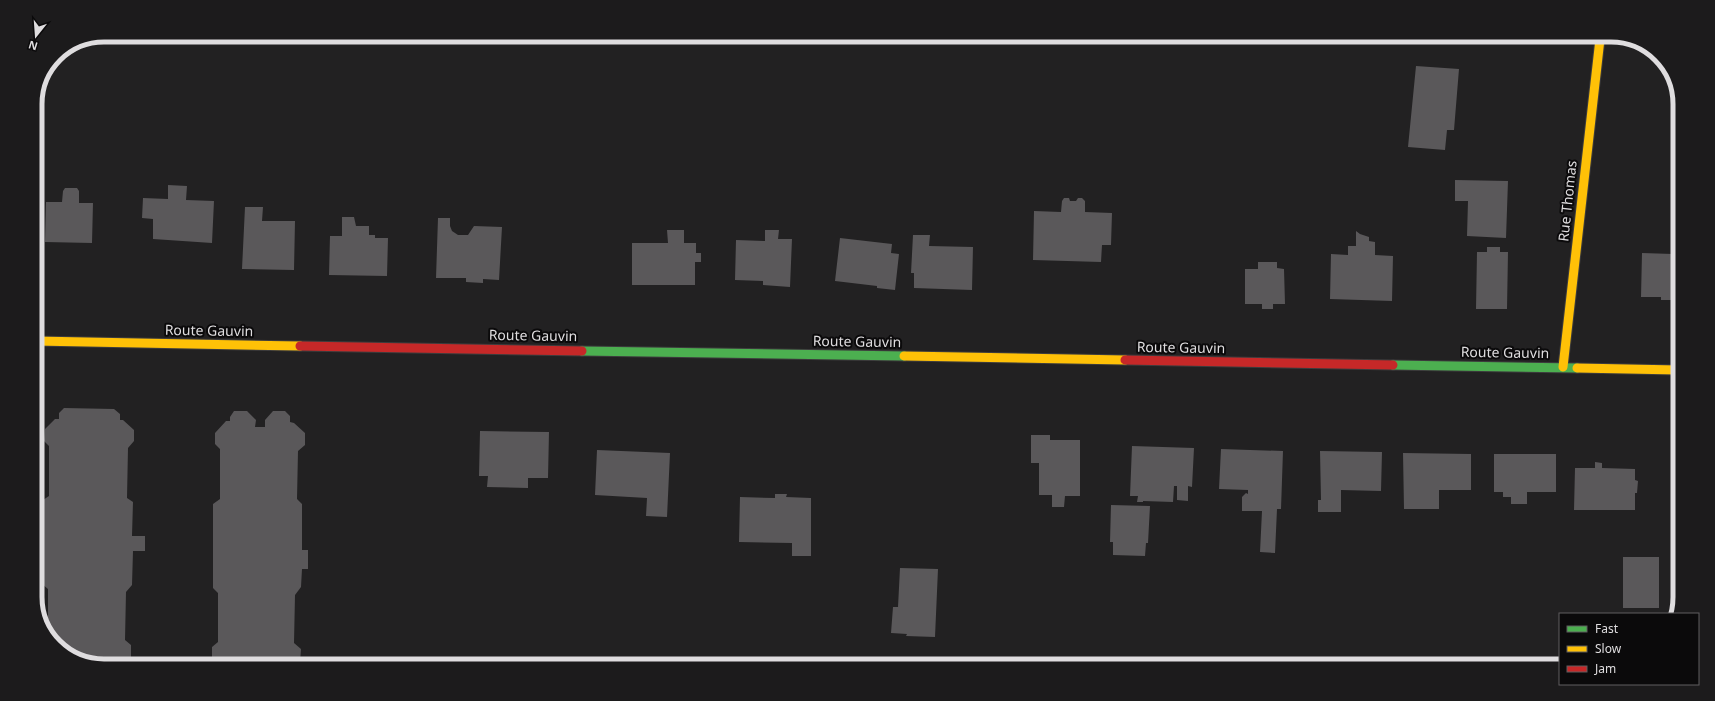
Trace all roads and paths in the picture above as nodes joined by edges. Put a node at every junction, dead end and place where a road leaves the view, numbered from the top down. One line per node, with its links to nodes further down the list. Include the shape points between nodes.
1 (1600, 42): 3 (street, Rue Thomas)
2 (42, 340): 3 (street, Route Gauvin)
3 (1563, 367): 4 (street, Route Gauvin)
4 (1673, 370)

